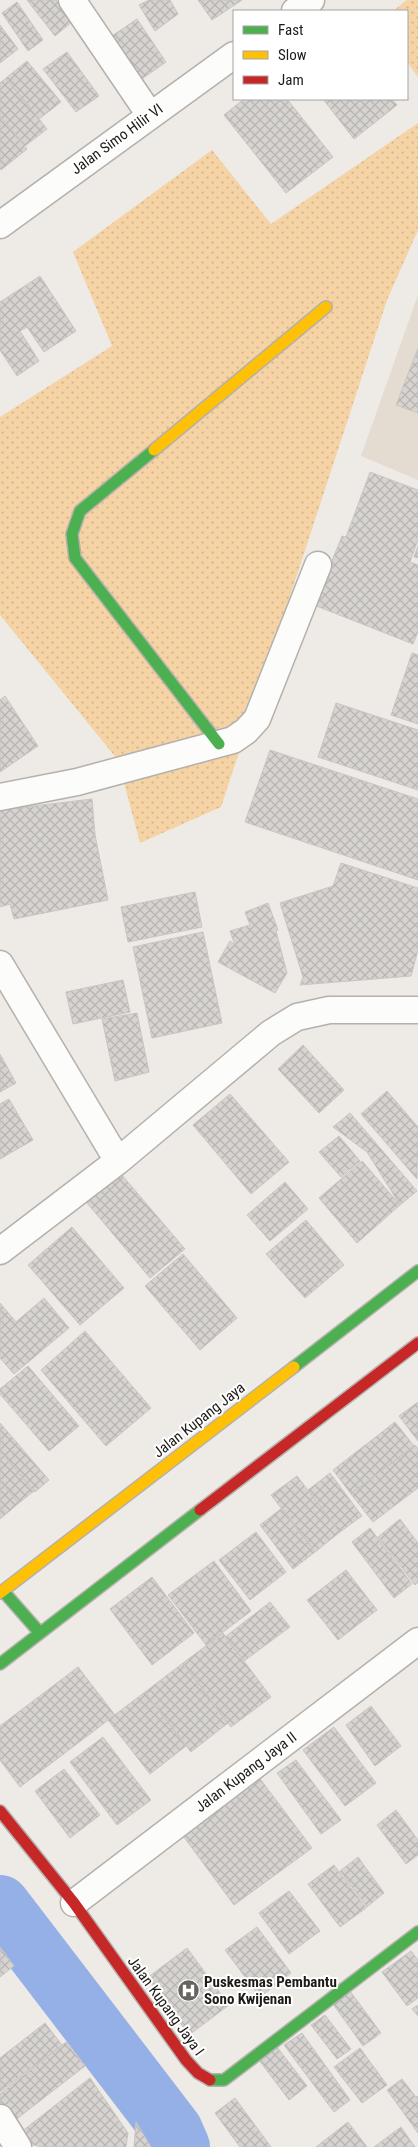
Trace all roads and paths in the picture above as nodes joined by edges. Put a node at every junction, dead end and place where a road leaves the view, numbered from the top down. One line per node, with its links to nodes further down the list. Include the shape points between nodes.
1 (72, 0): 5 (street)
2 (311, 0): 3 (street)
3 (297, 10)
4 (233, 56): 5 (street, Jalan Simo Hilir VI)
5 (150, 115): 6 (street, Jalan Simo Hilir VI)
6 (0, 225)
7 (326, 306): 9 (street, via 80,512 72,534 75,558)
8 (318, 565): 9 (street, via 257,719 234,740)
9 (218, 744): 10 (street, via 78,782)
10 (0, 797)
11 (0, 964): 13 (street)
12 (418, 1010): 13 (street, via 329,1010 297,1018 270,1033)
13 (118, 1161): 14 (street)
14 (0, 1251)
15 (418, 1271): 17 (street, Jalan Kupang Jaya)
16 (418, 1343): 18 (street)
17 (2, 1592): 18 (street)
18 (40, 1633): 20 (street)
19 (418, 1641): 22 (street, Jalan Kupang Jaya II)
20 (0, 1664)
21 (0, 1811): 22 (street, Jalan Kupang Jaya I)
22 (74, 1903): 23 (street, Jalan Kupang Jaya I, via 186,2060 197,2073 211,2081 224,2080)
23 (418, 1932)
24 (0, 2118): 25 (street)
25 (18, 2147)

